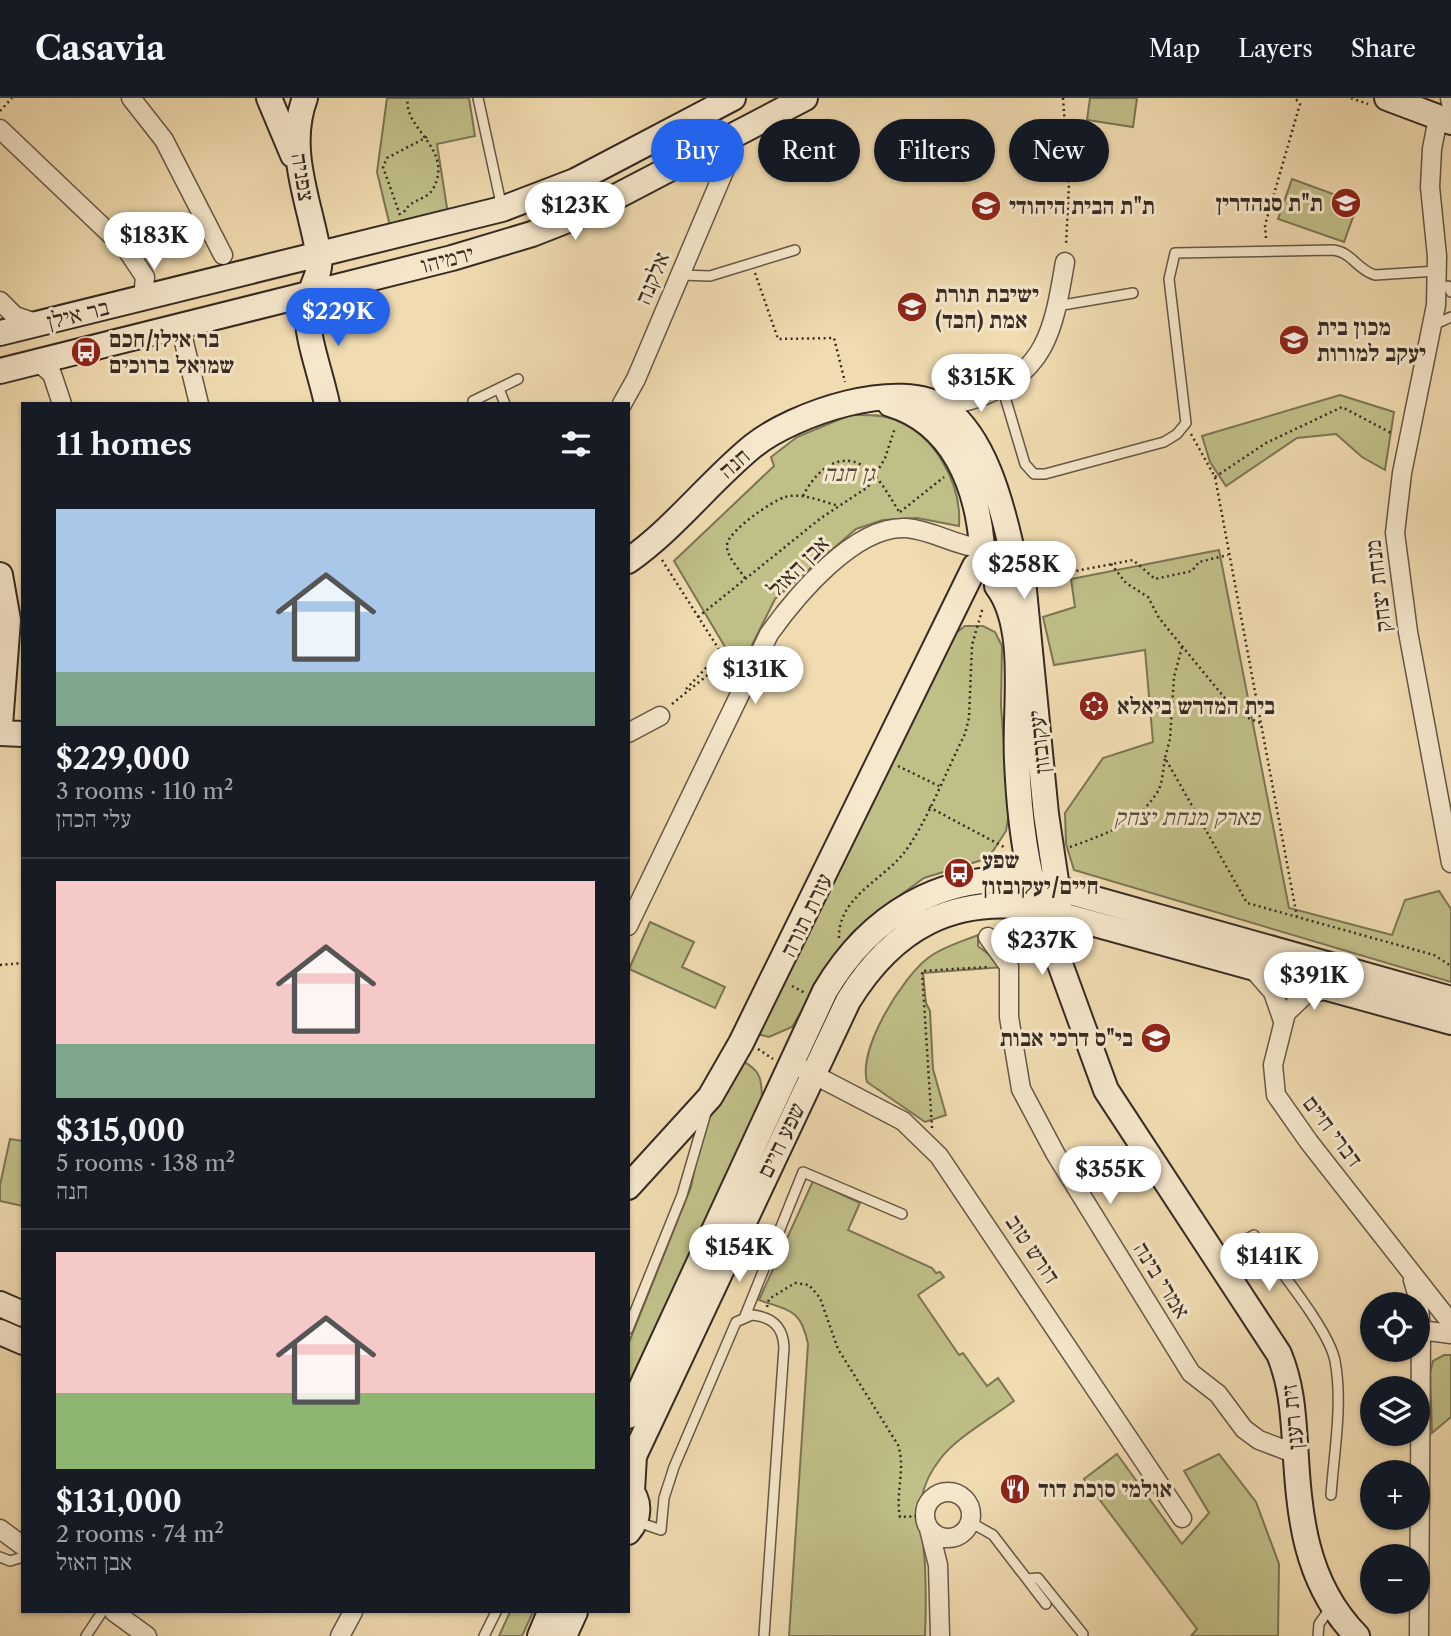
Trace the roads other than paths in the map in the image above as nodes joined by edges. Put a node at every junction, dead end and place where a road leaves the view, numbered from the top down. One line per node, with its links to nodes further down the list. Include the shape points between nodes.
1 (131, 98): 14 (street, via 170,150)
2 (478, 98): 12 (lane)
3 (733, 98): 12 (street, ירמיהו, via 575,181)
4 (805, 98): 19 (street, ירמיהו, via 569,220 497,246)
5 (1382, 103): 8 (street)
6 (272, 104): 7 (street, via 288,115); 10 (street)
7 (302, 104): 10 (street, צפניה)
8 (1448, 109): 18 (street, מנחת יצחק, via 1432,149 1430,187)
9 (0, 129): 21 (street, via 127,250 145,277)
10 (299, 168): 15 (street, צפניה)
11 (719, 182): 17 (street, אלקנה)
12 (502, 209): 15 (street, ירמיהו)
13 (795, 250): 17 (lane, via 710,276)
14 (223, 255)
15 (319, 255): 19 (street, via 319,270); 21 (street, בר אילן)
16 (1065, 262): 23 (street)
17 (680, 275): 39 (street, אלקנה)
18 (1445, 283): 24 (street, מנחת יצחק); 28 (street, מנחת יצחק); 32 (lane, via 1366,273 1345,251 1175,253 1169,279 1186,423 1164,442 1045,474 1034,474 1025,464)
19 (309, 292): 29 (street, בר אילן); 37 (street, via 307,319)
20 (1133, 293): 23 (lane)
21 (143, 299): 25 (street, בר אילן)
22 (0, 300): 25 (street, via 15,316)
23 (1057, 306): 32 (street, via 1047,343 1033,362)
24 (1445, 320): 28 (street, מנחת יצחק)
25 (39, 324): 26 (street, בר אילן)
26 (0, 333)
27 (184, 342): 36 (street)
28 (1430, 343): 54 (street, מנחת יצחק, via 1396,513 1396,555)
29 (37, 361): 30 (street, בר אילן); 35 (street, via 52,374)
30 (0, 371)
31 (519, 379): 33 (lane)
32 (1002, 387): 41 (street, via 978,398)
33 (499, 389): 34 (lane); 38 (lane)
34 (473, 401)
35 (61, 402)
36 (199, 402)
37 (327, 402)
38 (504, 402)
39 (623, 402)
40 (856, 402): 41 (street, חנה, via 881,401); 41 (street, חנה, via 912,397); 44 (street, חנה, via 807,415 755,444)
41 (921, 410): 42 (street, חנה, via 968,434 984,463); 43 (street, חנה, via 950,446 976,498)
42 (1010, 542): 43 (street, via 996,539); 45 (street, יעקובזון)
43 (978, 556): 47 (street, יעקובזון, via 980,577); 48 (street, עזרת תורה); 58 (street, אבן האזל, via 936,536 891,528 855,544 790,604 769,634)
44 (630, 560)
45 (1032, 573): 47 (street, עזרת תורה); 56 (street, יעקובזון)
46 (0, 575): 50 (street, via 8,620)
47 (991, 593): 48 (street, עזרת תורה, via 967,600); 55 (street, יעקובזון, via 1005,598 1015,635 1017,760)
48 (948, 619): 67 (street, עזרת תורה, via 775,977)
49 (660, 716): 51 (street)
50 (0, 725)
51 (630, 732)
52 (0, 733): 53 (street)
53 (21, 734)
54 (1451, 863)
55 (1031, 881): 56 (street, שפע חיים); 57 (street, יעקובזון); 65 (street, שפע חיים, via 985,880 952,886 900,908 841,966)
56 (1055, 887): 57 (street, יעקובזון); 62 (street, שפע חיים)
57 (1051, 912): 60 (street, שפע חיים); 66 (street, שפע חיים, via 1007,906 965,909 905,934 862,979); 71 (street, זית רענן, via 1093,1060 1106,1090)
58 (630, 922)
59 (988, 937): 84 (street, אמרי בינה, via 1009,965 1009,1017 1021,1089 1055,1153 1191,1373 1218,1394 1244,1429)
60 (1248, 965): 61 (street, שפע חיים); 63 (street, via 1273,992)
61 (1334, 990): 63 (street, דברי חיים, via 1297,1000); 64 (street, שפע חיים)
62 (1451, 999)
63 (1283, 1021): 70 (street, דברי חיים, via 1273,1065 1276,1095)
64 (1451, 1022)
65 (789, 1066): 66 (street, דורש טוב); 83 (street, שפע חיים)
66 (813, 1074): 85 (street, שפע חיים, via 634,1456); 87 (street, דורש טוב, via 903,1121 925,1140 957,1179)
67 (710, 1097): 68 (street, עזרת תורה); 77 (lane, via 682,1195)
68 (630, 1185)
69 (902, 1214): 75 (lane, via 803,1172)
70 (1398, 1256): 72 (street, דברי חיים); 76 (street, דברי חיים)
71 (1217, 1257): 84 (street, זית רענן, via 1269,1335 1287,1372); 86 (lane, via 1254,1236 1323,1334 1335,1359 1338,1386)
72 (1416, 1292)
73 (0, 1304): 74 (street)
74 (21, 1313)
75 (745, 1316): 89 (lane, via 731,1331 674,1467 664,1498 661,1530); 112 (lane, via 764,1317 778,1326 784,1342)
76 (1451, 1323)
77 (630, 1324)
78 (1430, 1331): 80 (street)
79 (0, 1332): 81 (street)
80 (1451, 1334)
81 (21, 1341)
82 (1421, 1362): 116 (street, דברי חיים)
83 (630, 1412)
84 (1296, 1454): 98 (street, זית רענן, via 1304,1536 1315,1575)
85 (630, 1489): 89 (street, שפע חיים, via 636,1500)
86 (1331, 1495)
87 (1182, 1518)
88 (927, 1522): 90 (street, via 941,1538); 90 (street, via 929,1501 951,1492 970,1506); 96 (street)
89 (632, 1526)
90 (966, 1528): 95 (lane, via 993,1535); 96 (street, via 949,1555)
91 (0, 1529): 92 (street)
92 (21, 1545)
93 (0, 1557): 94 (lane, via 10,1561)
94 (21, 1558)
95 (1027, 1579): 97 (lane); 105 (lane, via 1038,1578)
96 (940, 1586): 113 (street)
97 (1046, 1604)
98 (1332, 1605): 114 (lane, via 1319,1624); 115 (street, זית רענן)
99 (101, 1613): 106 (lane)
100 (115, 1613): 107 (street)
101 (353, 1613): 108 (street)
102 (496, 1613): 109 (lane)
103 (550, 1613): 110 (street)
104 (575, 1613): 111 (street)
105 (1083, 1634)
106 (86, 1636)
107 (147, 1636)
108 (340, 1636)
109 (484, 1636)
110 (540, 1636)
111 (564, 1636)
112 (764, 1636)
113 (940, 1636)
114 (1318, 1636)
115 (1357, 1636)
116 (1419, 1636)

